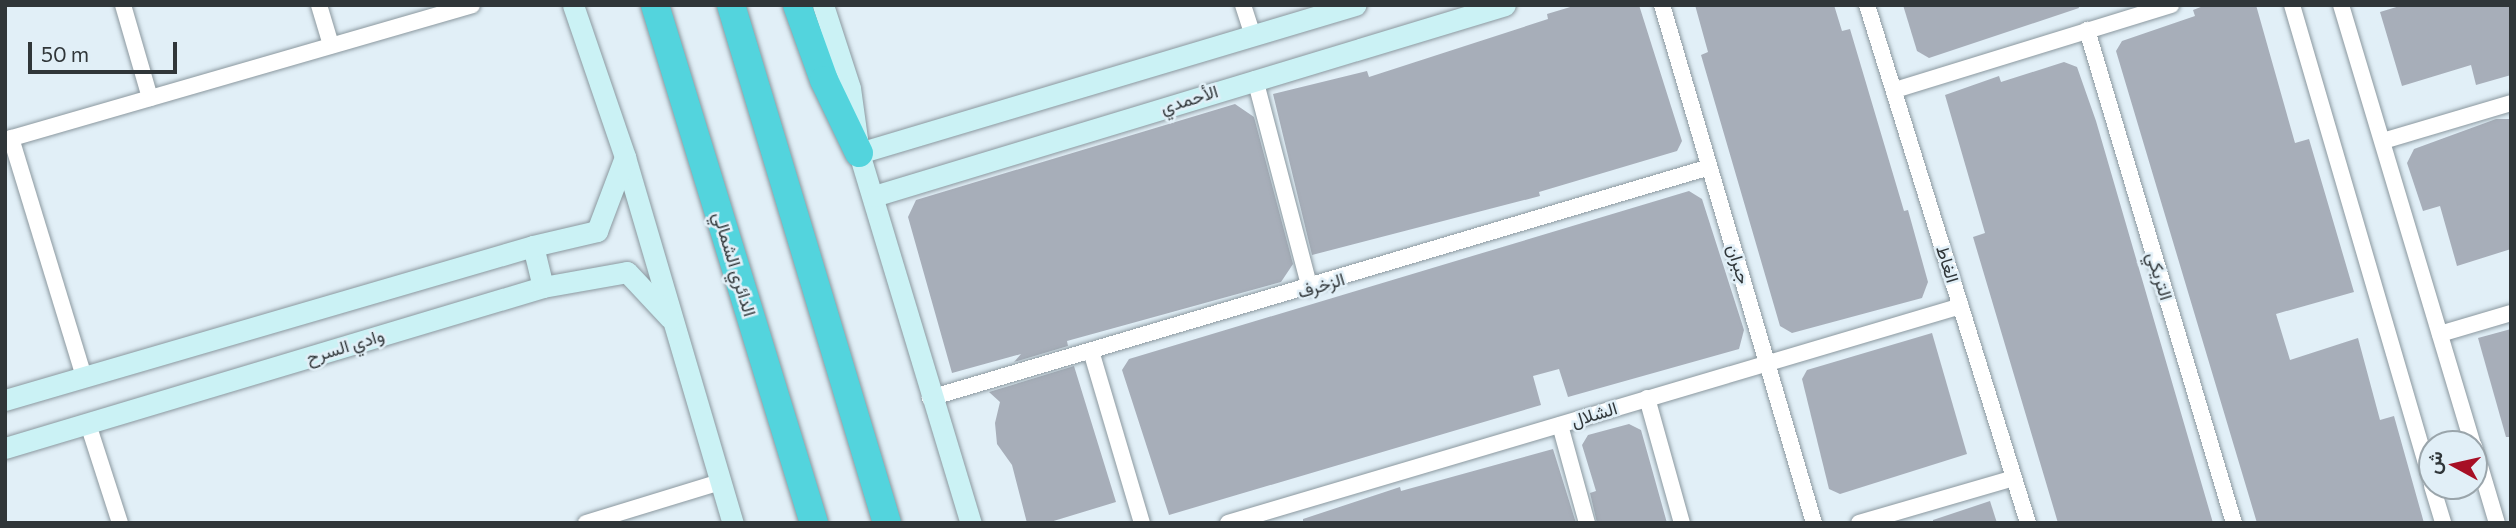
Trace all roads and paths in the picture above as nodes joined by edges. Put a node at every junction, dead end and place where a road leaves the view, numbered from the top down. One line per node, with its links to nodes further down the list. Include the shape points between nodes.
1 (123, 5): 22 (street)
2 (319, 5): 19 (street)
3 (472, 5): 19 (street)
4 (573, 5): 27 (street)
5 (655, 5): 55 (highway, الدائري الشمالي)
6 (732, 5): 56 (highway)
7 (797, 5): 26 (highway, via 824,80)
8 (823, 5): 26 (street, via 850,88)
9 (1243, 5): 18 (street)
10 (1355, 5): 18 (street)
11 (1505, 5): 20 (street, الأحمدي)
12 (1662, 5): 28 (street, جبران)
13 (1867, 5): 21 (street, الغاط)
14 (2171, 5): 17 (street)
15 (2292, 5): 46 (street)
16 (2341, 5): 25 (street)
17 (2087, 30): 21 (street); 65 (street, التريكي)
18 (1253, 35): 26 (street)
19 (331, 45): 22 (street)
20 (1255, 79): 29 (street, الأحمدي); 32 (street)
21 (1895, 90): 33 (street, الغاط)
22 (150, 98): 24 (street)
23 (2511, 103): 25 (street)
24 (8, 139): 39 (street)
25 (2383, 141): 36 (street)
26 (859, 153): 29 (street)
27 (625, 157): 30 (street, via 597,231); 35 (street)
28 (1710, 167): 32 (street, الزخرف); 38 (street, جبران)
29 (874, 196): 40 (street)
30 (533, 246): 31 (street); 39 (street)
31 (543, 287): 35 (street, وادي السرح, via 627,272); 43 (street, وادي السرح)
32 (1310, 288): 37 (street, الزخرف)
33 (1961, 306): 38 (street, الشلال); 48 (street, الغاط)
34 (2511, 313): 36 (street)
35 (670, 318): 49 (street)
36 (2440, 334): 45 (street)
37 (1091, 351): 40 (street, الزخرف); 58 (street)
38 (1769, 363): 41 (street, الشلال); 62 (street, جبران)
39 (84, 377): 42 (street)
40 (930, 398): 57 (street)
41 (1647, 398): 44 (street, الشلال); 61 (street)
42 (5, 400)
43 (88, 424): 47 (street, وادي السرح); 52 (street)
44 (1560, 425): 59 (street, الشلال); 60 (street)
45 (2469, 430)
46 (2418, 437)
47 (5, 449)
48 (2014, 478): 63 (street); 64 (street, الغاط)
49 (720, 482): 53 (street); 54 (street)
50 (2488, 492): 67 (street)
51 (2436, 500): 66 (street)
52 (120, 523)
53 (586, 523)
54 (733, 523)
55 (814, 523)
56 (887, 523)
57 (971, 523)
58 (1142, 523)
59 (1228, 523)
60 (1587, 523)
61 (1682, 523)
62 (1814, 523)
63 (1859, 523)
64 (2028, 523)
65 (2234, 523)
66 (2443, 523)
67 (2497, 523)

